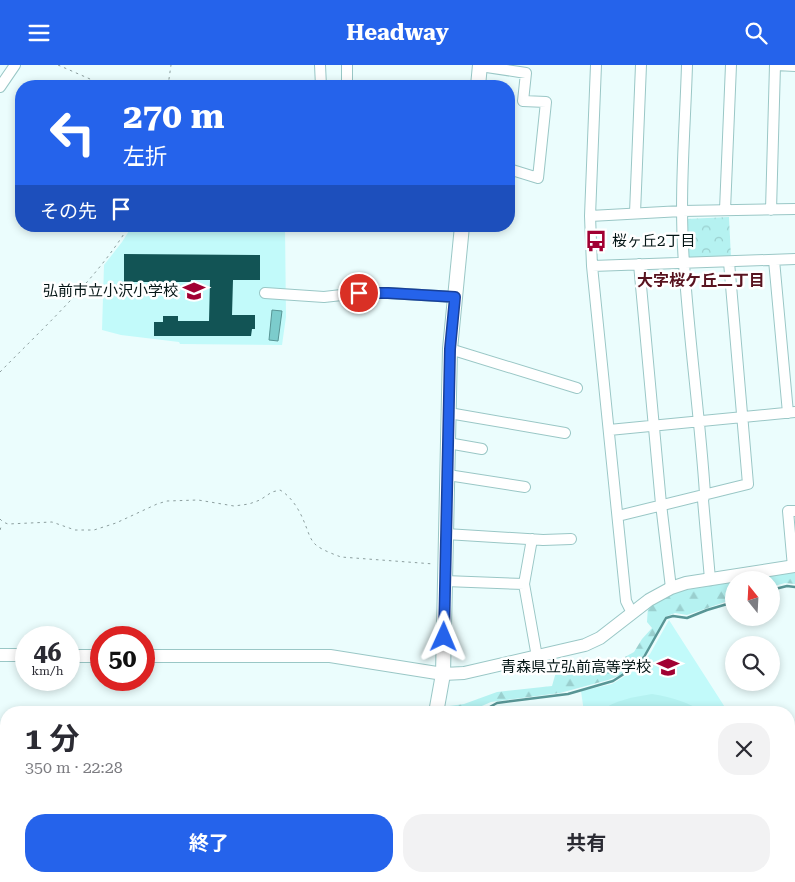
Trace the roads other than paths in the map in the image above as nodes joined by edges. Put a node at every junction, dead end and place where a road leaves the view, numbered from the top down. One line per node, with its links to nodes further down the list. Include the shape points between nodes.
1 (15, 65): 14 (street)
2 (320, 65): 11 (street)
3 (347, 65): 12 (street)
4 (596, 65): 21 (street)
5 (641, 65): 20 (street)
6 (687, 65): 19 (street)
7 (731, 65): 17 (street)
8 (776, 65): 10 (street); 18 (street)
9 (480, 66): 13 (main road); 15 (street, via 526,73 523,101 546,102 538,178)
10 (795, 66)
11 (321, 80)
12 (347, 80)
13 (479, 80)
14 (0, 87)
15 (515, 171)
16 (795, 209): 18 (street)
17 (726, 210): 18 (street); 19 (street)
18 (771, 210)
19 (682, 211): 20 (street); 26 (street)
20 (635, 213): 21 (street)
21 (590, 216): 28 (street)
22 (461, 232): 30 (main road)
23 (795, 259): 24 (street)
24 (774, 260): 25 (street); 34 (street)
25 (729, 261): 26 (street); 35 (street)
26 (684, 263): 27 (street); 36 (street)
27 (639, 264): 28 (street); 37 (street)
28 (592, 266): 38 (street)
29 (265, 293): 30 (street, via 324,297 388,293)
30 (455, 297): 31 (main road)
31 (450, 349): 32 (street); 33 (main road)
32 (577, 388)
33 (449, 413): 39 (street); 40 (main road)
34 (792, 413): 35 (street)
35 (743, 418): 36 (street); 44 (street, via 748,484)
36 (700, 422): 37 (street); 44 (street)
37 (655, 426): 38 (street); 45 (street)
38 (609, 430): 47 (street)
39 (565, 433)
40 (448, 443): 41 (street); 42 (main road)
41 (482, 449)
42 (448, 475): 43 (street); 48 (main road)
43 (525, 487)
44 (705, 494): 45 (street); 52 (street)
45 (661, 504): 47 (street); 55 (street)
46 (795, 511): 51 (street, via 788,511)
47 (618, 516): 56 (street, via 626,601)
48 (446, 534): 49 (street); 53 (main road)
49 (532, 539): 50 (street); 54 (street)
50 (571, 539)
51 (794, 566): 52 (street)
52 (710, 579): 55 (street)
53 (445, 581): 54 (street); 61 (main road)
54 (524, 584): 60 (street)
55 (670, 588): 56 (street)
56 (632, 613): 60 (street, via 600,638 585,645)
57 (0, 655): 58 (street)
58 (15, 655)
59 (155, 656): 61 (street, via 330,656)
60 (537, 657): 61 (street, via 464,673)
61 (443, 674): 62 (main road)
62 (437, 706)

